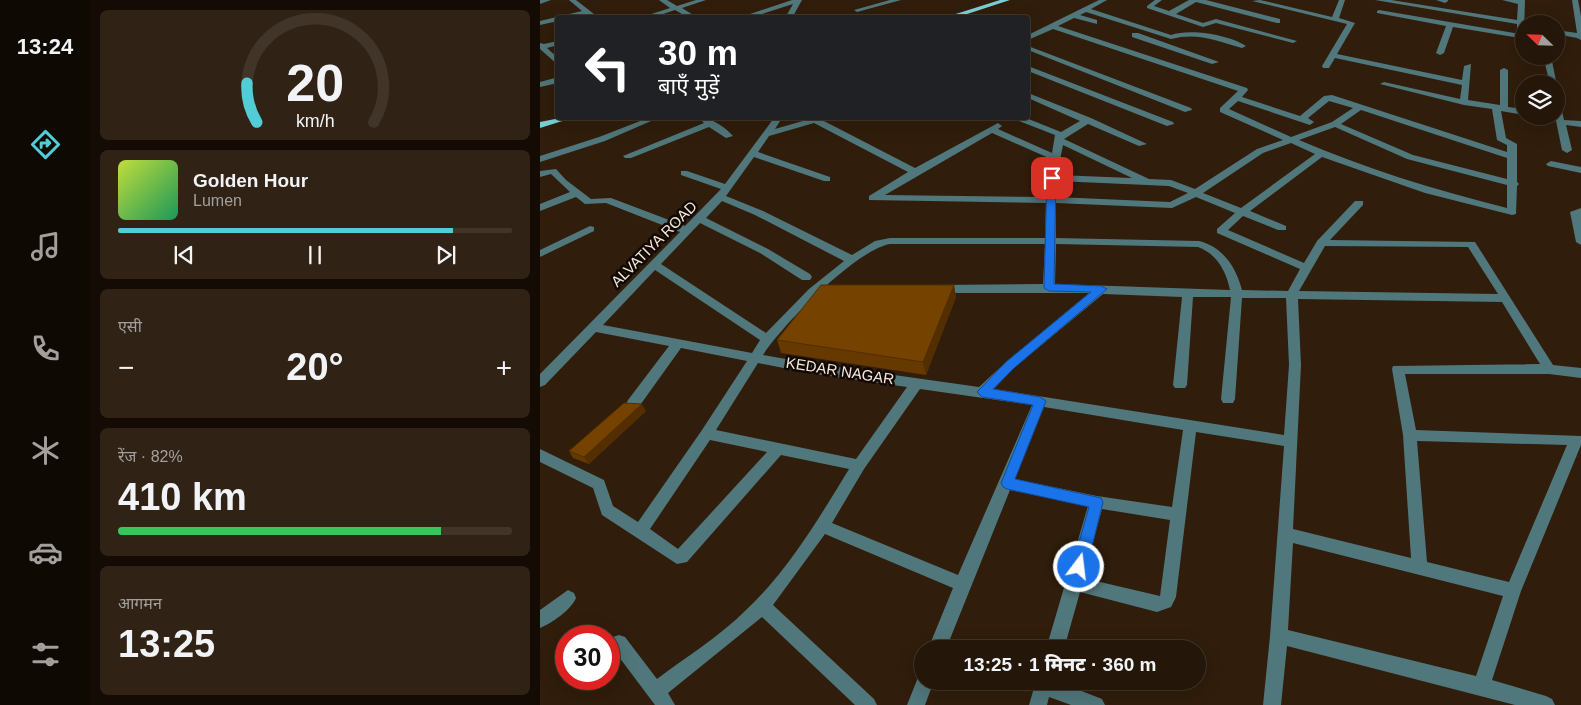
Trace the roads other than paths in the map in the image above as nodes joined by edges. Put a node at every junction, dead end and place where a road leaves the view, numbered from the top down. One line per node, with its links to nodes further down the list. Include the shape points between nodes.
1 (548, 0): 18 (street)
2 (572, 0): 24 (street)
3 (662, 0): 21 (street)
4 (702, 0): 21 (street)
5 (799, 0): 19 (street); 34 (street)
6 (861, 0): 25 (street)
7 (898, 0): 25 (street)
8 (1006, 0): 36 (main road)
9 (1104, 0): 22 (street)
10 (1159, 0): 28 (street, via 1149,7)
11 (1196, 0): 23 (street); 42 (street)
12 (1342, 0): 38 (street)
13 (1378, 0): 45 (street)
14 (1505, 0): 17 (street)
15 (1575, 0): 54 (street)
16 (1255, 1): 20 (street)
17 (1522, 1): 37 (street)
18 (540, 2)
19 (787, 2): 33 (street)
20 (1292, 6): 38 (street); 42 (street)
21 (676, 8): 31 (street); 32 (street)
22 (1084, 9): 27 (street); 59 (street, via 1171,37 1197,33)
23 (1178, 9): 28 (street); 41 (street)
24 (588, 10): 29 (street); 30 (street)
25 (857, 10): 35 (street)
26 (1379, 12): 47 (street)
27 (1073, 14): 44 (street); 46 (street)
28 (1170, 14): 41 (street, via 1203,25)
29 (572, 15)
30 (593, 15)
31 (652, 15)
32 (689, 15)
33 (755, 15)
34 (790, 15)
35 (854, 15)
36 (956, 15)
37 (1522, 15)
38 (1335, 19): 62 (street, via 1352,24)
39 (555, 20): 43 (street)
40 (1382, 20): 47 (street)
41 (1218, 22): 51 (street)
42 (1276, 22): 51 (street)
43 (540, 24)
44 (1101, 24)
45 (1515, 25)
46 (1052, 26): 49 (street); 74 (street, via 1244,90)
47 (1449, 28): 55 (street); 61 (street)
48 (1030, 31): 49 (street)
49 (1036, 33): 53 (street)
50 (1130, 33): 64 (street)
51 (1264, 34): 56 (street)
52 (1565, 34): 54 (street)
53 (1030, 37)
54 (1581, 37)
55 (1515, 39)
56 (1293, 41)
57 (555, 44): 58 (street)
58 (542, 46): 63 (street)
59 (1242, 46)
60 (1030, 49): 78 (street)
61 (1440, 53)
62 (1332, 55): 65 (street); 70 (street)
63 (555, 59)
64 (1214, 62)
65 (1326, 66)
66 (1468, 66): 70 (street)
67 (1030, 69): 93 (street)
68 (1504, 70): 77 (street)
69 (555, 81): 72 (street)
70 (1466, 83): 75 (street)
71 (1384, 84): 75 (street)
72 (540, 85)
73 (1030, 96): 89 (street)
74 (1235, 97): 81 (street); 102 (street, via 1223,110)
75 (1464, 102): 77 (street)
76 (1361, 106): 81 (street, via 1329,98); 94 (street); 109 (street)
77 (1500, 109): 79 (street); 109 (street, via 1502,140 1511,143)
78 (1188, 110)
79 (1515, 111)
80 (555, 118): 92 (main road)
81 (1302, 119): 97 (street)
82 (559, 120): 92 (main road)
83 (649, 120): 111 (street)
84 (705, 120): 91 (street)
85 (776, 120): 99 (street, ALVATIYA ROAD)
86 (815, 120): 99 (street)
87 (821, 120): 114 (street)
88 (1024, 120): 101 (street)
89 (1088, 120): 101 (street); 104 (street)
90 (1565, 120): 95 (street)
91 (711, 123): 100 (street); 108 (street)
92 (540, 124)
93 (1170, 124)
94 (1335, 124): 97 (street); 103 (street)
95 (1581, 124)
96 (1560, 125): 105 (street)
97 (1324, 128): 102 (street)
98 (1381, 133): 103 (street)
99 (766, 134): 106 (street, ALVATIYA ROAD)
100 (729, 136)
101 (1060, 140): 110 (street); 119 (street)
102 (1288, 140): 107 (street); 123 (street, via 1260,150)
103 (1370, 142): 120 (street, via 1418,159)
104 (1142, 144)
105 (1567, 150)
106 (752, 153): 118 (street); 122 (street, ALVATIYA ROAD)
107 (1320, 154): 120 (street, via 1406,185 1512,212); 128 (street)
108 (628, 156)
109 (1511, 156): 120 (street)
110 (1056, 158): 114 (street, via 995,128); 117 (street)
111 (540, 159)
112 (1551, 164): 113 (street)
113 (1581, 170)
114 (914, 172): 124 (street, via 873,198)
115 (684, 173): 122 (street)
116 (540, 174): 121 (street, via 554,171)
117 (1052, 178): 119 (street); 124 (street)
118 (827, 179)
119 (1147, 182): 123 (street, via 1172,183)
120 (1514, 184)
121 (578, 193): 126 (street); 132 (street, via 589,202 606,200)
122 (724, 193): 129 (street, ALVATIYA ROAD); 137 (street)
123 (1196, 193): 124 (street, via 1172,205); 128 (street)
124 (1052, 200): 133 (street)
125 (1360, 203): 135 (street)
126 (540, 208)
127 (1581, 211): 134 (street, via 1575,212)
128 (1241, 213): 130 (street); 139 (street, via 1221,232)
129 (700, 219): 132 (street, ALVATIYA ROAD); 140 (street)
130 (1282, 228)
131 (590, 229): 136 (street)
132 (688, 231): 138 (street, ALVATIYA ROAD)
133 (1049, 241): 137 (street, via 885,241); 141 (street); 147 (street, via 1205,245 1218,254 1232,274)
134 (1581, 242)
135 (1322, 243): 139 (street); 149 (street, via 1471,244)
136 (540, 254)
137 (852, 260): 145 (street)
138 (654, 264): 150 (street, ALVATIYA ROAD); 151 (street)
139 (1307, 268): 148 (street)
140 (806, 277)
141 (1049, 288): 142 (street); 143 (street)
142 (928, 289)
143 (1101, 289): 146 (street); 159 (street)
144 (832, 291): 145 (street)
145 (813, 292): 151 (street)
146 (1188, 294): 147 (street); 158 (street)
147 (1237, 294): 148 (street); 160 (street)
148 (1292, 294): 149 (street); 167 (street, via 1295,365)
149 (1506, 298): 154 (street)
150 (593, 327): 152 (street, KEDAR NAGAR); 156 (street, ALVATIYA ROAD)
151 (767, 339): 153 (street)
152 (678, 343): 153 (street, KEDAR NAGAR); 162 (street)
153 (755, 357): 157 (street, KEDAR NAGAR); 164 (street)
154 (1549, 369): 155 (street); 165 (street, via 1398,369)
155 (1581, 373)
156 (540, 382)
157 (917, 383): 159 (street, KEDAR NAGAR); 170 (street)
158 (1180, 385)
159 (982, 392): 161 (street, KEDAR NAGAR)
160 (1228, 399)
161 (1040, 401): 163 (street, KEDAR NAGAR); 171 (street)
162 (633, 404)
163 (1190, 427): 167 (street, KEDAR NAGAR); 173 (street)
164 (707, 434): 168 (street); 175 (street)
165 (1410, 435): 166 (street); 177 (street)
166 (1579, 440): 180 (street)
167 (1290, 442): 176 (street)
168 (778, 449): 170 (street); 175 (street, via 681,557)
169 (540, 454): 175 (street, via 599,484 606,510)
170 (859, 465): 174 (street)
171 (1007, 483): 172 (street); 179 (street)
172 (1097, 502): 173 (street); 178 (street)
173 (1178, 515): 178 (street, via 1166,602 1157,604)
174 (822, 526): 179 (street); 182 (street)
175 (642, 532)
176 (1285, 534): 177 (street); 184 (street)
177 (1419, 566): 180 (street)
178 (1075, 583): 186 (street)
179 (961, 584): 185 (street)
180 (1513, 591): 188 (street)
181 (568, 598): 183 (street)
182 (762, 606): 192 (street); 193 (street)
183 (540, 620)
184 (1279, 636): 188 (street); 197 (street)
185 (940, 640)
186 (1058, 640)
187 (620, 644): 192 (street)
188 (1482, 686): 198 (street)
189 (922, 690): 194 (street)
190 (1043, 690): 195 (street)
191 (1060, 690): 196 (street)
192 (660, 699)
193 (868, 705)
194 (916, 705)
195 (1038, 705)
196 (1096, 705)
197 (1272, 705)
198 (1546, 705)

